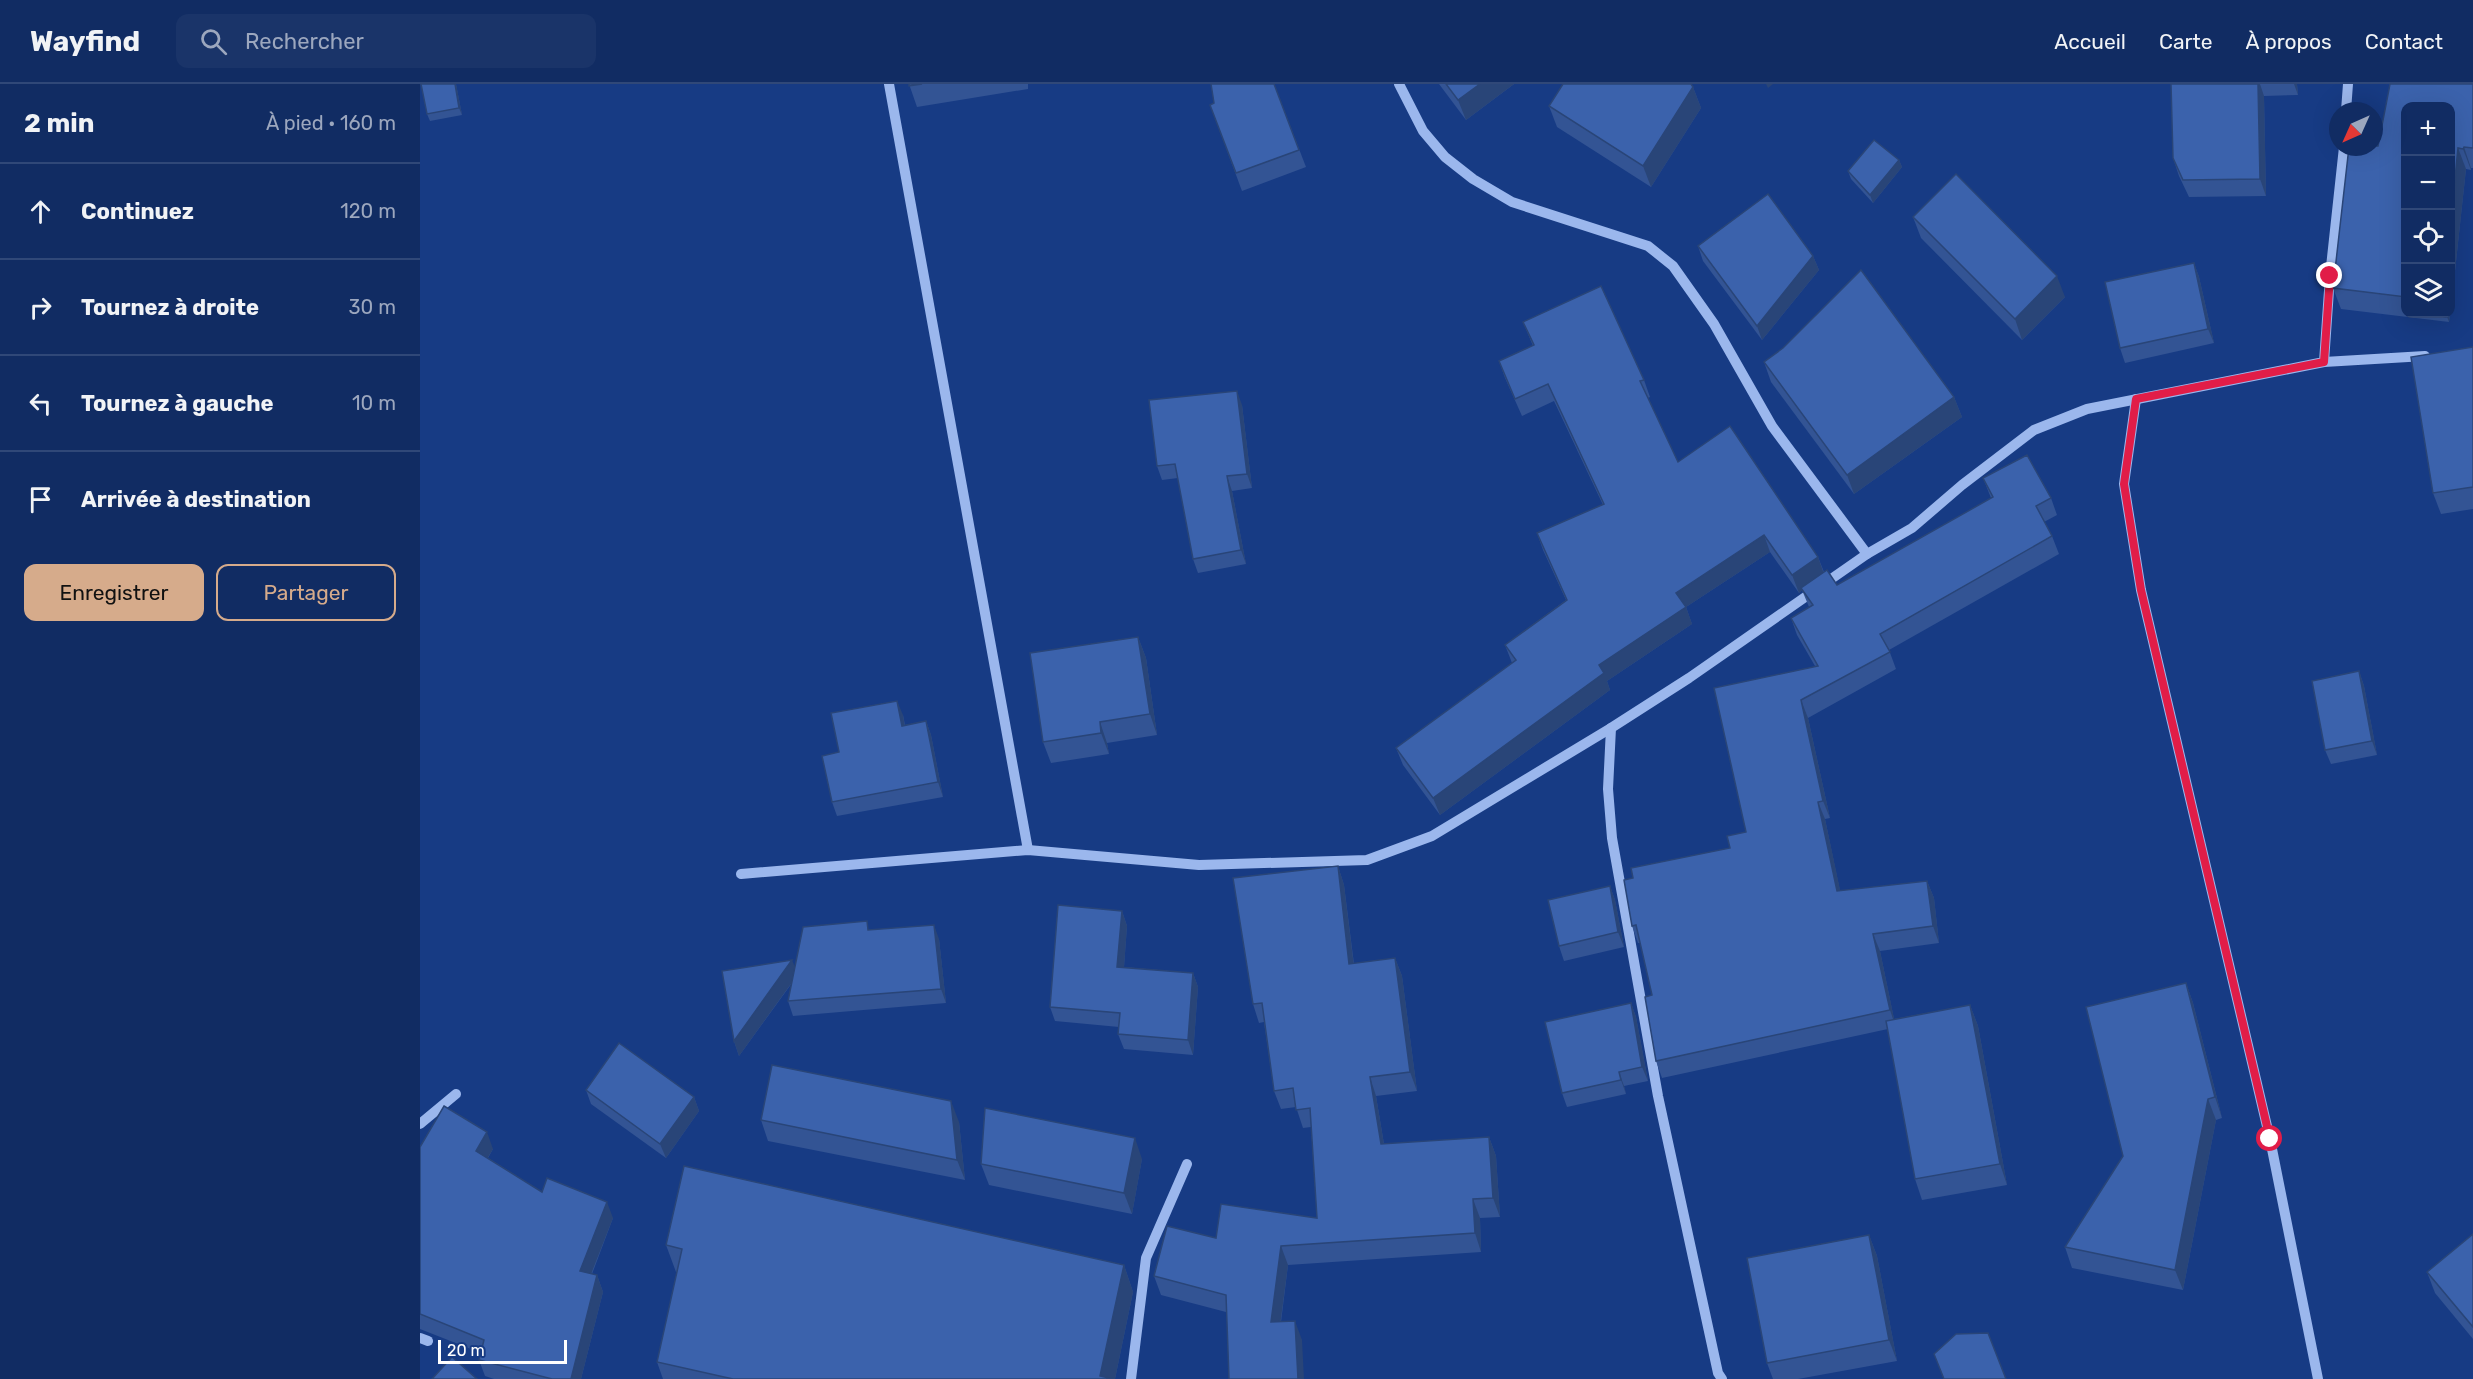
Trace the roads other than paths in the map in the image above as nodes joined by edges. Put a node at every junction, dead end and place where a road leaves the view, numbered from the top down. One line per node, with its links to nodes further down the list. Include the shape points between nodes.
1 (889, 84): 11 (street)
2 (1399, 84): 9 (street, via 1423,131 1445,157 1473,179 1512,202 1648,246 1673,266 1714,324 1772,426)
3 (2348, 84): 4 (street)
4 (2347, 102)
5 (2343, 156): 7 (street)
6 (2440, 354): 7 (street)
7 (2324, 362): 8 (street)
8 (2136, 399): 9 (street, via 2087,409 2034,430 1912,528); 18 (street, via 2124,484 2141,590 2270,1139)
9 (1867, 554): 10 (street)
10 (1611, 728): 11 (street, via 1432,836 1367,860 1199,865); 17 (street, via 1608,789 1612,838 1639,997)
11 (1028, 850): 12 (street)
12 (741, 874)
13 (456, 1094): 14 (street)
14 (420, 1124)
15 (1187, 1164): 16 (street, via 1146,1258)
16 (1131, 1379)
17 (1722, 1379)
18 (2318, 1379)

